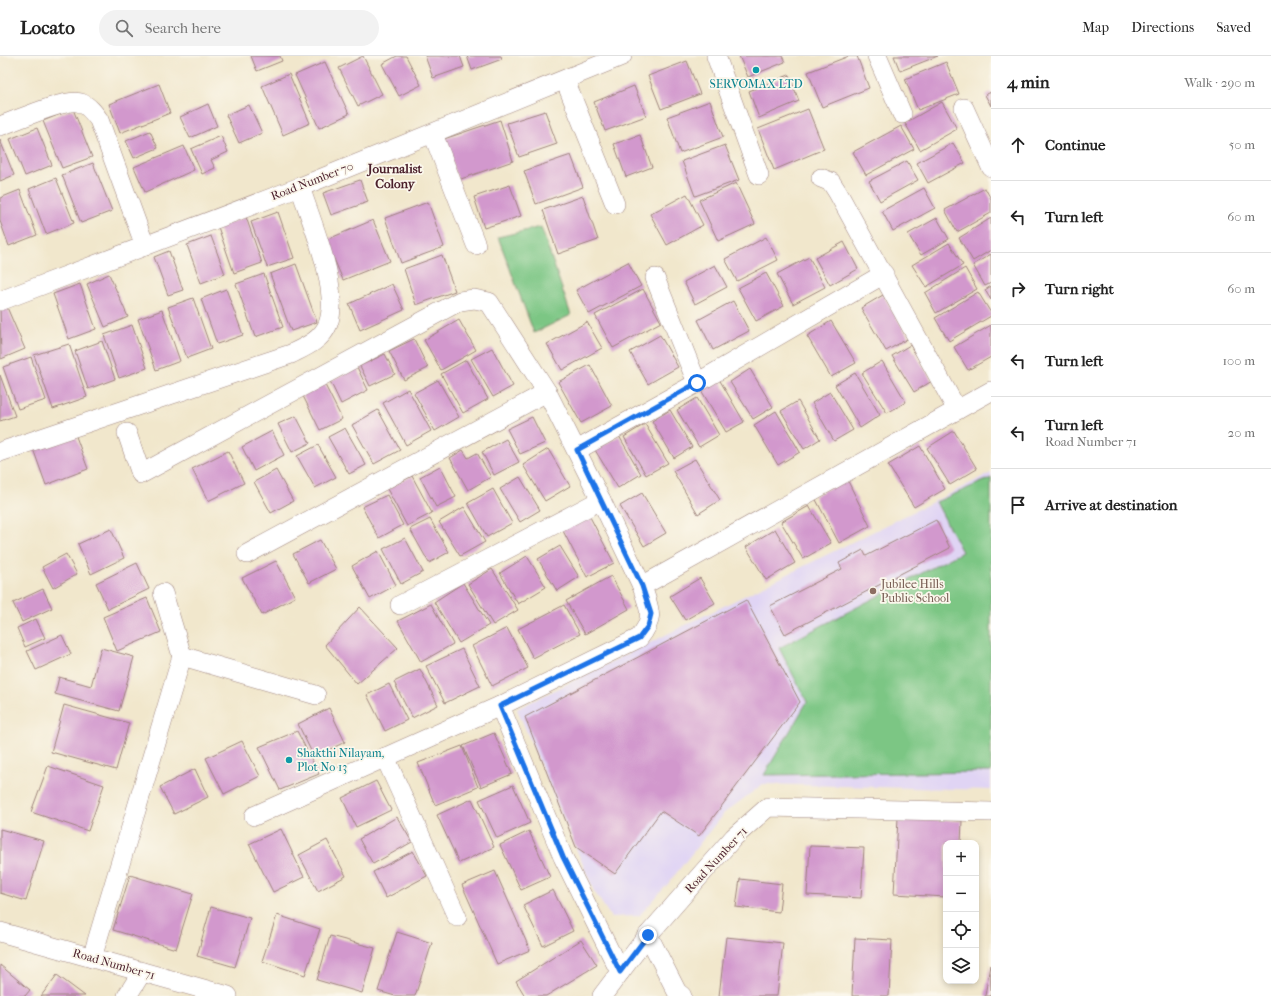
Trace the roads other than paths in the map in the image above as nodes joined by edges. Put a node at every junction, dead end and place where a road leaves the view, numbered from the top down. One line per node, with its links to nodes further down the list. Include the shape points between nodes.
1 (622, 56): 4 (street, Road Number 70)
2 (716, 56): 10 (street)
3 (877, 56): 6 (street)
4 (565, 80): 8 (street, Road Number 70); 13 (street)
5 (964, 108): 9 (street)
6 (902, 114)
7 (0, 126): 14 (street, via 64,102 80,102 92,110 99,120)
8 (433, 134): 12 (street, Road Number 70); 15 (street)
9 (991, 167)
10 (759, 175)
11 (821, 178): 16 (street, via 831,182)
12 (300, 186): 14 (street, Road Number 70); 25 (street, via 331,285 332,305 328,325 313,344 291,354)
13 (615, 204)
14 (145, 246): 18 (street, Road Number 70)
15 (476, 246)
16 (884, 274): 19 (street); 22 (street)
17 (654, 278): 19 (street)
18 (0, 301)
19 (697, 383): 24 (street)
20 (991, 391): 22 (street)
21 (546, 392): 23 (street, via 489,302 474,299 460,301 141,474); 24 (street); 27 (street)
22 (957, 410): 28 (street)
23 (127, 433)
24 (577, 450): 26 (street)
25 (0, 452)
26 (601, 500): 28 (street); 30 (street)
27 (247, 554)
28 (642, 586): 33 (street, via 651,614 648,626 639,638)
29 (163, 593): 31 (street)
30 (400, 604)
31 (182, 656): 32 (street); 40 (street)
32 (316, 695)
33 (500, 706): 34 (street); 42 (street, via 563,857)
34 (385, 757): 36 (street); 37 (street)
35 (991, 812): 39 (street, Road Number 71, via 768,808 734,837)
36 (254, 816)
37 (457, 917)
38 (0, 932): 40 (street, Road Number 71)
39 (648, 935): 42 (street, Road Number 71); 46 (street, via 677,992)
40 (92, 958): 41 (street, Road Number 71)
41 (142, 972): 43 (street); 44 (street, Road Number 71)
42 (620, 972): 45 (street, Road Number 71)
43 (127, 996)
44 (228, 996)
45 (602, 996)
46 (682, 996)

